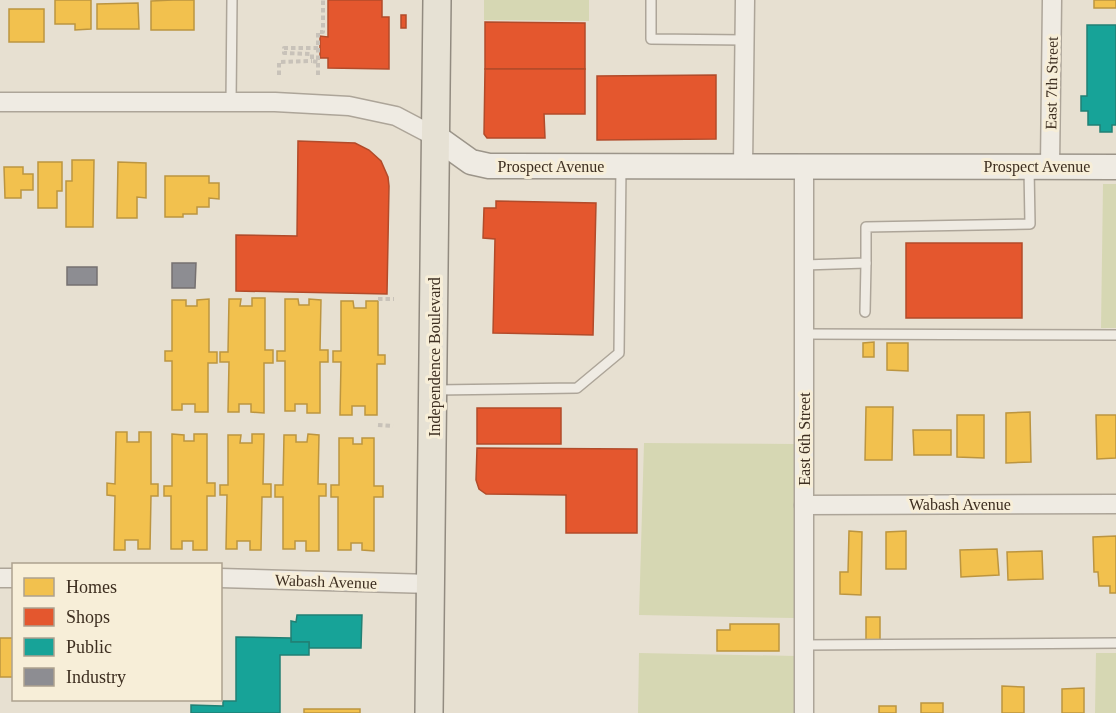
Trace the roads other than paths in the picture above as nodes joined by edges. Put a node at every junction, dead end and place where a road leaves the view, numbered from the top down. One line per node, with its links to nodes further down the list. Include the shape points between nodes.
1 (232, 0): 8 (lane)
2 (437, 0): 9 (main road, Independence Boulevard)
3 (651, 0): 6 (lane, via 651,39)
4 (745, 0): 6 (street)
5 (1052, 0): 13 (street, East 7th Street)
6 (745, 39): 11 (street)
7 (0, 102): 8 (street, Prospect Avenue)
8 (231, 103): 9 (street, Prospect Avenue, via 349,106 396,116)
9 (436, 137): 10 (main road, Prospect Avenue, via 471,162 489,166); 20 (main road, Independence Boulevard)
10 (621, 166): 11 (main road, Prospect Avenue); 20 (lane, via 619,353 577,388)
11 (743, 166): 12 (main road, Prospect Avenue)
12 (804, 166): 13 (main road, Prospect Avenue); 16 (street, East 6th Street)
13 (1040, 166): 14 (main road, Prospect Avenue); 15 (lane, via 1030,224 866,227)
14 (1116, 167)
15 (866, 263): 16 (lane); 17 (lane)
16 (804, 265): 18 (street, East 6th Street)
17 (865, 312)
18 (804, 334): 19 (lane); 22 (street, East 6th Street)
19 (1116, 335)
20 (434, 390): 24 (main road, Independence Boulevard)
21 (1116, 504): 22 (street, Wabash Avenue)
22 (804, 505): 26 (street, East 6th Street)
23 (222, 578): 24 (street, Wabash Avenue)
24 (431, 584): 27 (main road, Independence Boulevard)
25 (1116, 643): 26 (lane)
26 (803, 645): 28 (street, East 6th Street)
27 (429, 713)
28 (804, 713)

